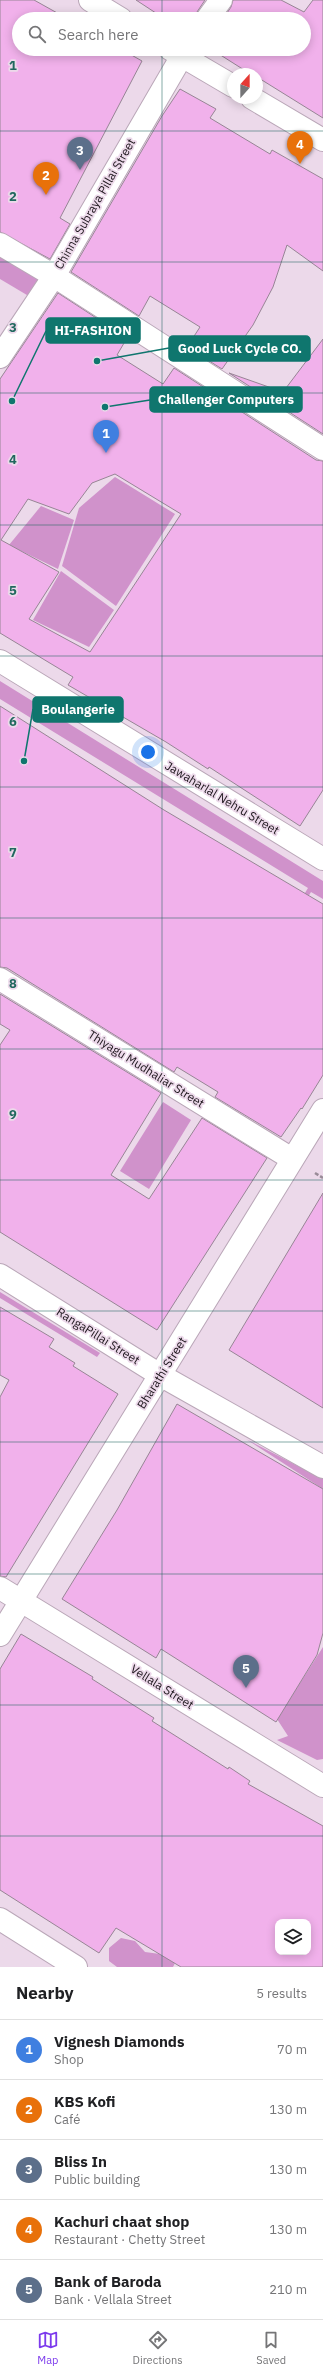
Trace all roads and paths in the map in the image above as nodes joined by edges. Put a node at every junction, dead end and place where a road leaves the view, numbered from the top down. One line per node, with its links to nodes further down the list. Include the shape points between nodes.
1 (90, 0): 3 (street)
2 (221, 0): 4 (street)
3 (110, 12)
4 (212, 12)
5 (176, 56): 11 (street, Chinna Subraya Pillai Street)
6 (187, 56): 7 (street)
7 (227, 82)
8 (262, 104): 9 (street)
9 (323, 140)
10 (0, 244): 11 (street)
11 (54, 276): 12 (street, Chinna Subraya Pillai Street); 13 (street)
12 (0, 357)
13 (323, 449)
14 (0, 661): 15 (street, Jawaharlal Nehru Street)
15 (323, 859)
16 (0, 979): 18 (street, Thiyagu Mudhaliar Street)
17 (323, 1110): 18 (street, Bharathi Street)
18 (292, 1159): 20 (street, Bharathi Street)
19 (0, 1275): 20 (street, RangaPillai Street)
20 (160, 1375): 21 (street, RangaPillai Street); 23 (street, Bharathi Street)
21 (323, 1467)
22 (0, 1588): 23 (street, Vellala Street)
23 (21, 1601): 24 (street, Bharathi Street); 25 (street, Vellala Street)
24 (0, 1635)
25 (323, 1786)
26 (0, 1919): 27 (street)
27 (76, 1967)

